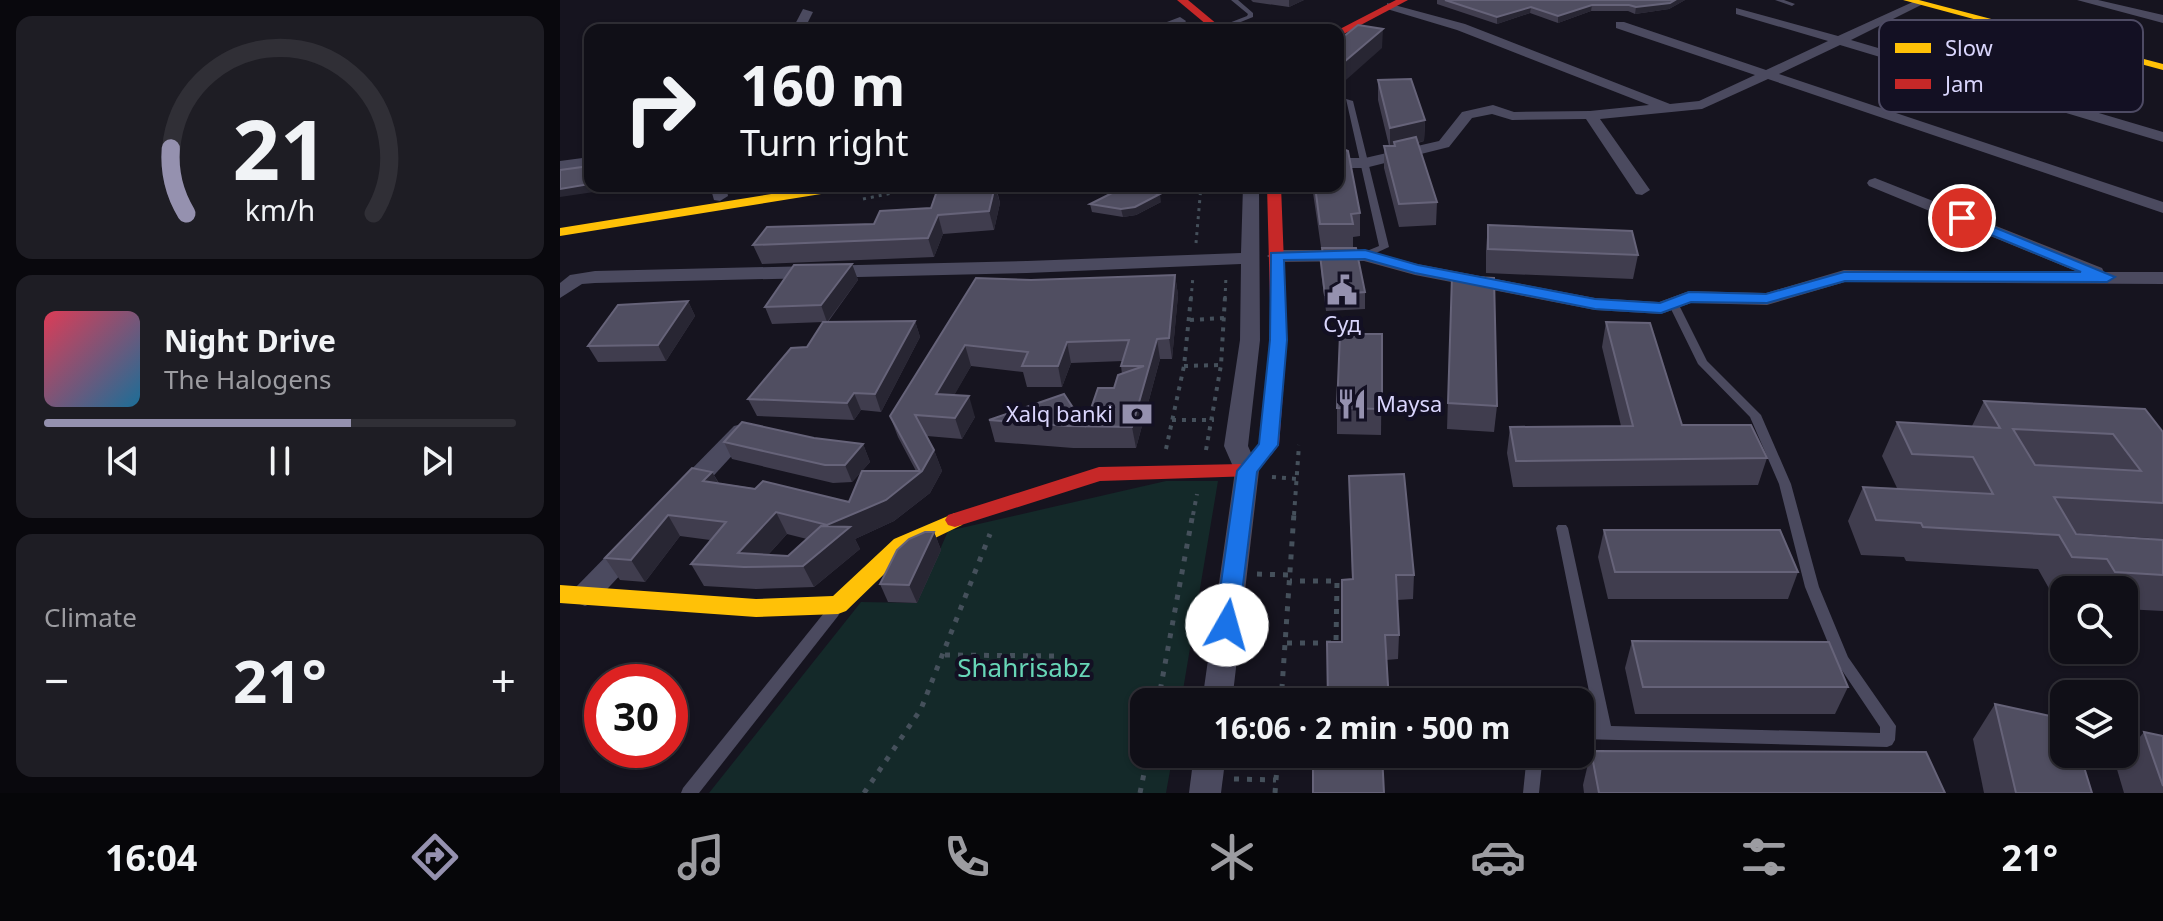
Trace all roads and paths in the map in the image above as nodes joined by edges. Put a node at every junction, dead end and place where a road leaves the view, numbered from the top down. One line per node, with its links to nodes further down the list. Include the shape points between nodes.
1 (1234, 0): 17 (lane, via 1251,14)
2 (1778, 0): 6 (lane)
3 (2083, 0): 10 (street)
4 (1921, 1): 11 (street); 12 (main road); 13 (main road)
5 (1391, 2): 18 (main road); 20 (main road); 29 (street)
6 (1792, 4)
7 (1740, 11): 21 (street)
8 (807, 12): 15 (street)
9 (1180, 15): 16 (main road)
10 (2163, 19)
11 (1882, 20)
12 (1991, 20)
13 (2002, 20)
14 (1879, 21): 21 (street)
15 (801, 24)
16 (1203, 24)
17 (1233, 24)
18 (1334, 24)
19 (1620, 25): 27 (street)
20 (1344, 30)
21 (1840, 40): 22 (street); 27 (street)
22 (1879, 52)
23 (2143, 53): 24 (main road)
24 (2163, 58)
25 (2143, 62): 26 (main road)
26 (2163, 67)
27 (1769, 76): 29 (street, via 1702,105); 44 (street)
28 (1349, 101): 35 (lane)
29 (1669, 108): 31 (street)
30 (2080, 112): 32 (street)
31 (1590, 115): 35 (street, via 1512,116 1493,109 1467,115 1444,144); 38 (street)
32 (2163, 137)
33 (584, 163): 36 (street)
34 (1344, 163): 35 (street)
35 (1365, 163): 47 (lane, via 1384,247)
36 (560, 166)
37 (1875, 183): 52 (street)
38 (1642, 190)
39 (713, 192): 45 (main road)
40 (809, 192): 46 (main road)
41 (1200, 192): 51 (path)
42 (1251, 192): 49 (street)
43 (1274, 192): 48 (main road)
44 (2163, 208)
45 (560, 219)
46 (560, 232)
47 (1365, 255): 48 (street); 55 (street, via 1595,304 1661,308)
48 (1276, 256): 67 (main road, via 1279,340 1269,445)
49 (1250, 258): 50 (street); 59 (street)
50 (1227, 259): 51 (street); 56 (path)
51 (1194, 260): 54 (street, via 595,277 577,279); 57 (path)
52 (2107, 277): 53 (street); 55 (street, via 1844,276 1767,299 1689,297)
53 (2163, 278)
54 (560, 292)
55 (1673, 303): 81 (lane, via 1702,362 1755,415 1785,484 1812,587 1842,660 1888,726 1887,740)
56 (1224, 318): 57 (path); 58 (path)
57 (1189, 320): 60 (path)
58 (1221, 365): 59 (path); 60 (path); 62 (path)
59 (1247, 365): 63 (street)
60 (1184, 366): 61 (path)
61 (1172, 420): 62 (path); 65 (path)
62 (1211, 420): 63 (path); 66 (path)
63 (1239, 420): 67 (street, via 1236,446)
64 (742, 431): 69 (street)
65 (1161, 470): 66 (main road); 68 (main road, via 1099,474)
66 (1202, 471): 67 (main road); 78 (path)
67 (1247, 471): 72 (street)
68 (1000, 505): 74 (main road, via 901,545); 76 (path)
69 (669, 507)
70 (1562, 528): 81 (lane)
71 (648, 529): 73 (street)
72 (1233, 574): 75 (path, via 1337,581 1336,643); 79 (street)
73 (572, 594): 74 (main road, via 756,608)
74 (838, 605): 87 (lane)
75 (1286, 643)
76 (944, 655): 77 (path); 88 (path, via 921,709)
77 (1059, 656)
78 (1161, 688)
79 (1219, 688)
80 (1594, 732): 81 (lane)
81 (1605, 732)
82 (1145, 768): 89 (path)
83 (1277, 768): 86 (path)
84 (1534, 768): 91 (lane)
85 (1207, 775): 86 (path)
86 (1276, 780): 90 (path)
87 (689, 793)
88 (864, 793)
89 (1140, 793)
90 (1275, 793)
91 (1531, 793)

